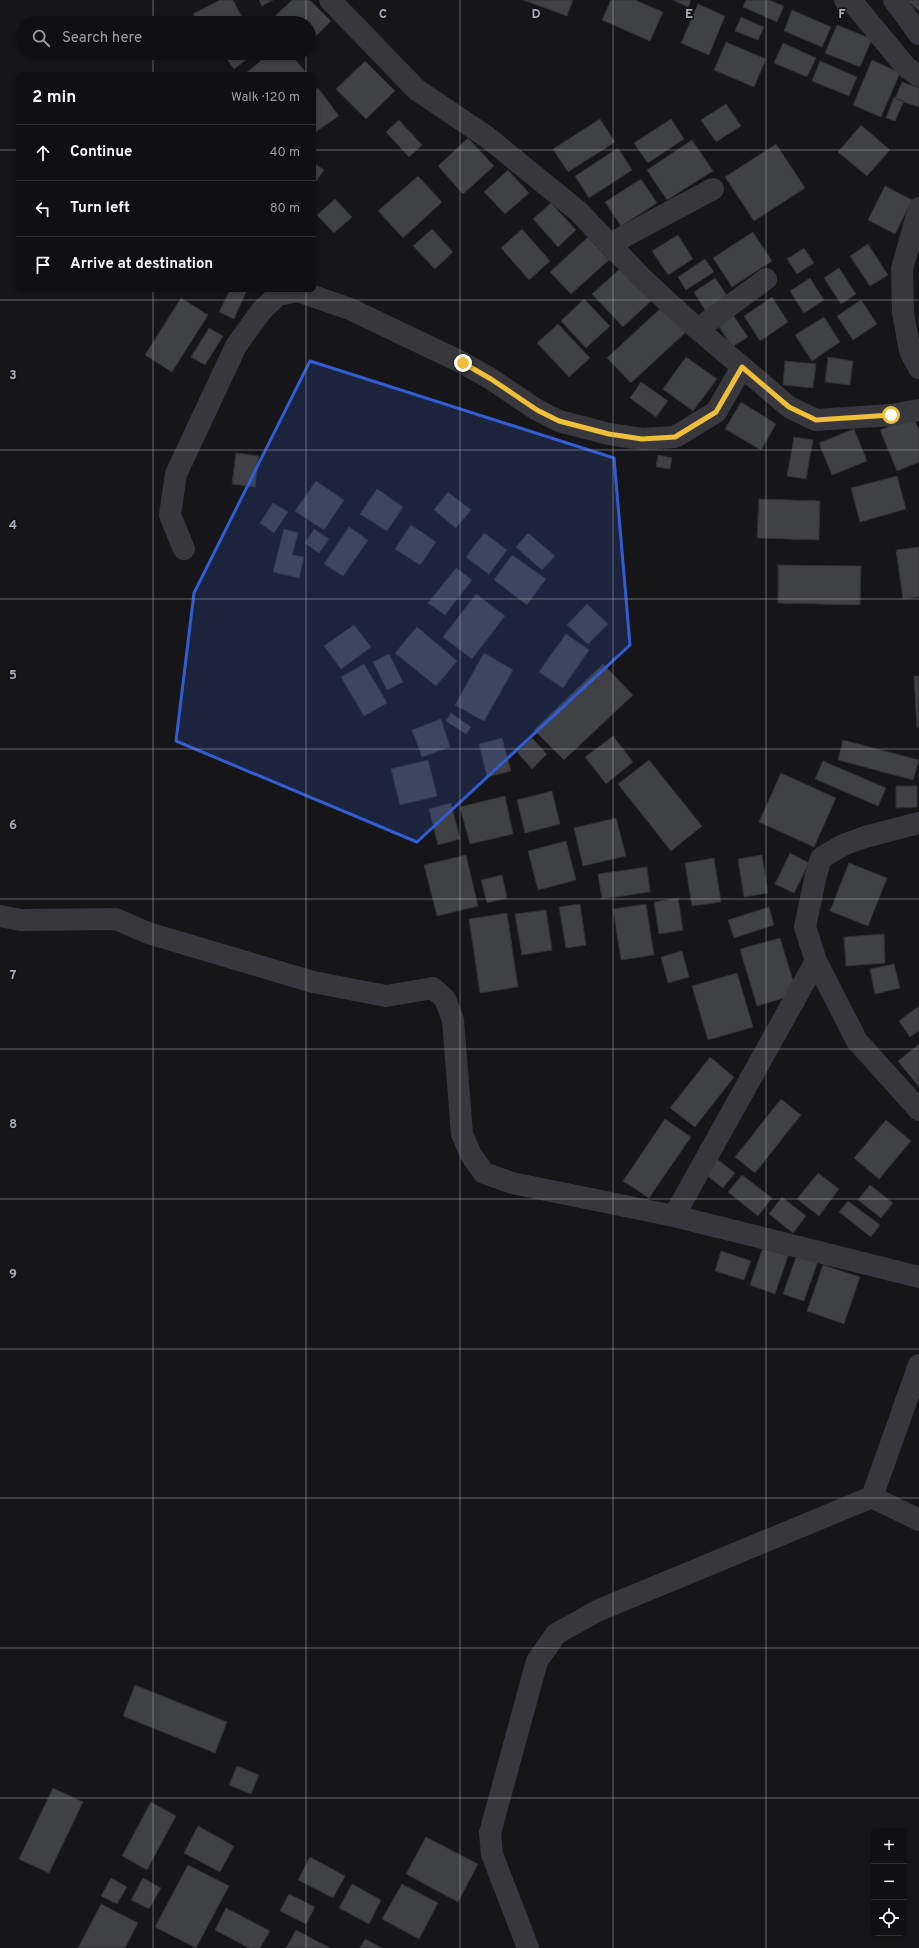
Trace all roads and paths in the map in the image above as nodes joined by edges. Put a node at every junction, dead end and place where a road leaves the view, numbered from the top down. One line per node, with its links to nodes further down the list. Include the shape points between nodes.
1 (330, 0): 8 (street, via 417,90 487,137 578,211)
2 (845, 0): 5 (street, via 854,4 906,67)
3 (894, 0): 4 (street)
4 (919, 34)
5 (919, 76)
6 (713, 188): 8 (street)
7 (919, 208): 14 (street, via 902,269 903,313 910,351)
8 (610, 244): 12 (street, via 642,278)
9 (766, 279): 12 (street)
10 (294, 292): 16 (street, via 278,296 262,310 236,346 176,474 170,515)
11 (301, 292): 13 (street, via 350,309 463,363 559,421 609,434 642,439 675,437 716,412)
12 (698, 329): 13 (street)
13 (742, 367): 15 (street, via 789,407 816,420 891,415)
14 (919, 368)
15 (919, 410)
16 (184, 549)
17 (919, 823): 19 (street, via 865,837 843,845 822,858 805,927)
18 (0, 916): 21 (street, via 21,920 116,919 148,933 313,982 386,996 433,988 445,999 453,1020 462,1134 471,1155 484,1173 512,1183)
19 (816, 961): 20 (street, via 857,1041); 21 (street)
20 (919, 1110)
21 (674, 1216): 22 (street)
22 (919, 1277)
23 (919, 1365): 24 (street)
24 (872, 1497): 25 (street); 26 (street, via 596,1611 556,1634 537,1662 490,1833 492,1854)
25 (919, 1520)
26 (528, 1948)

